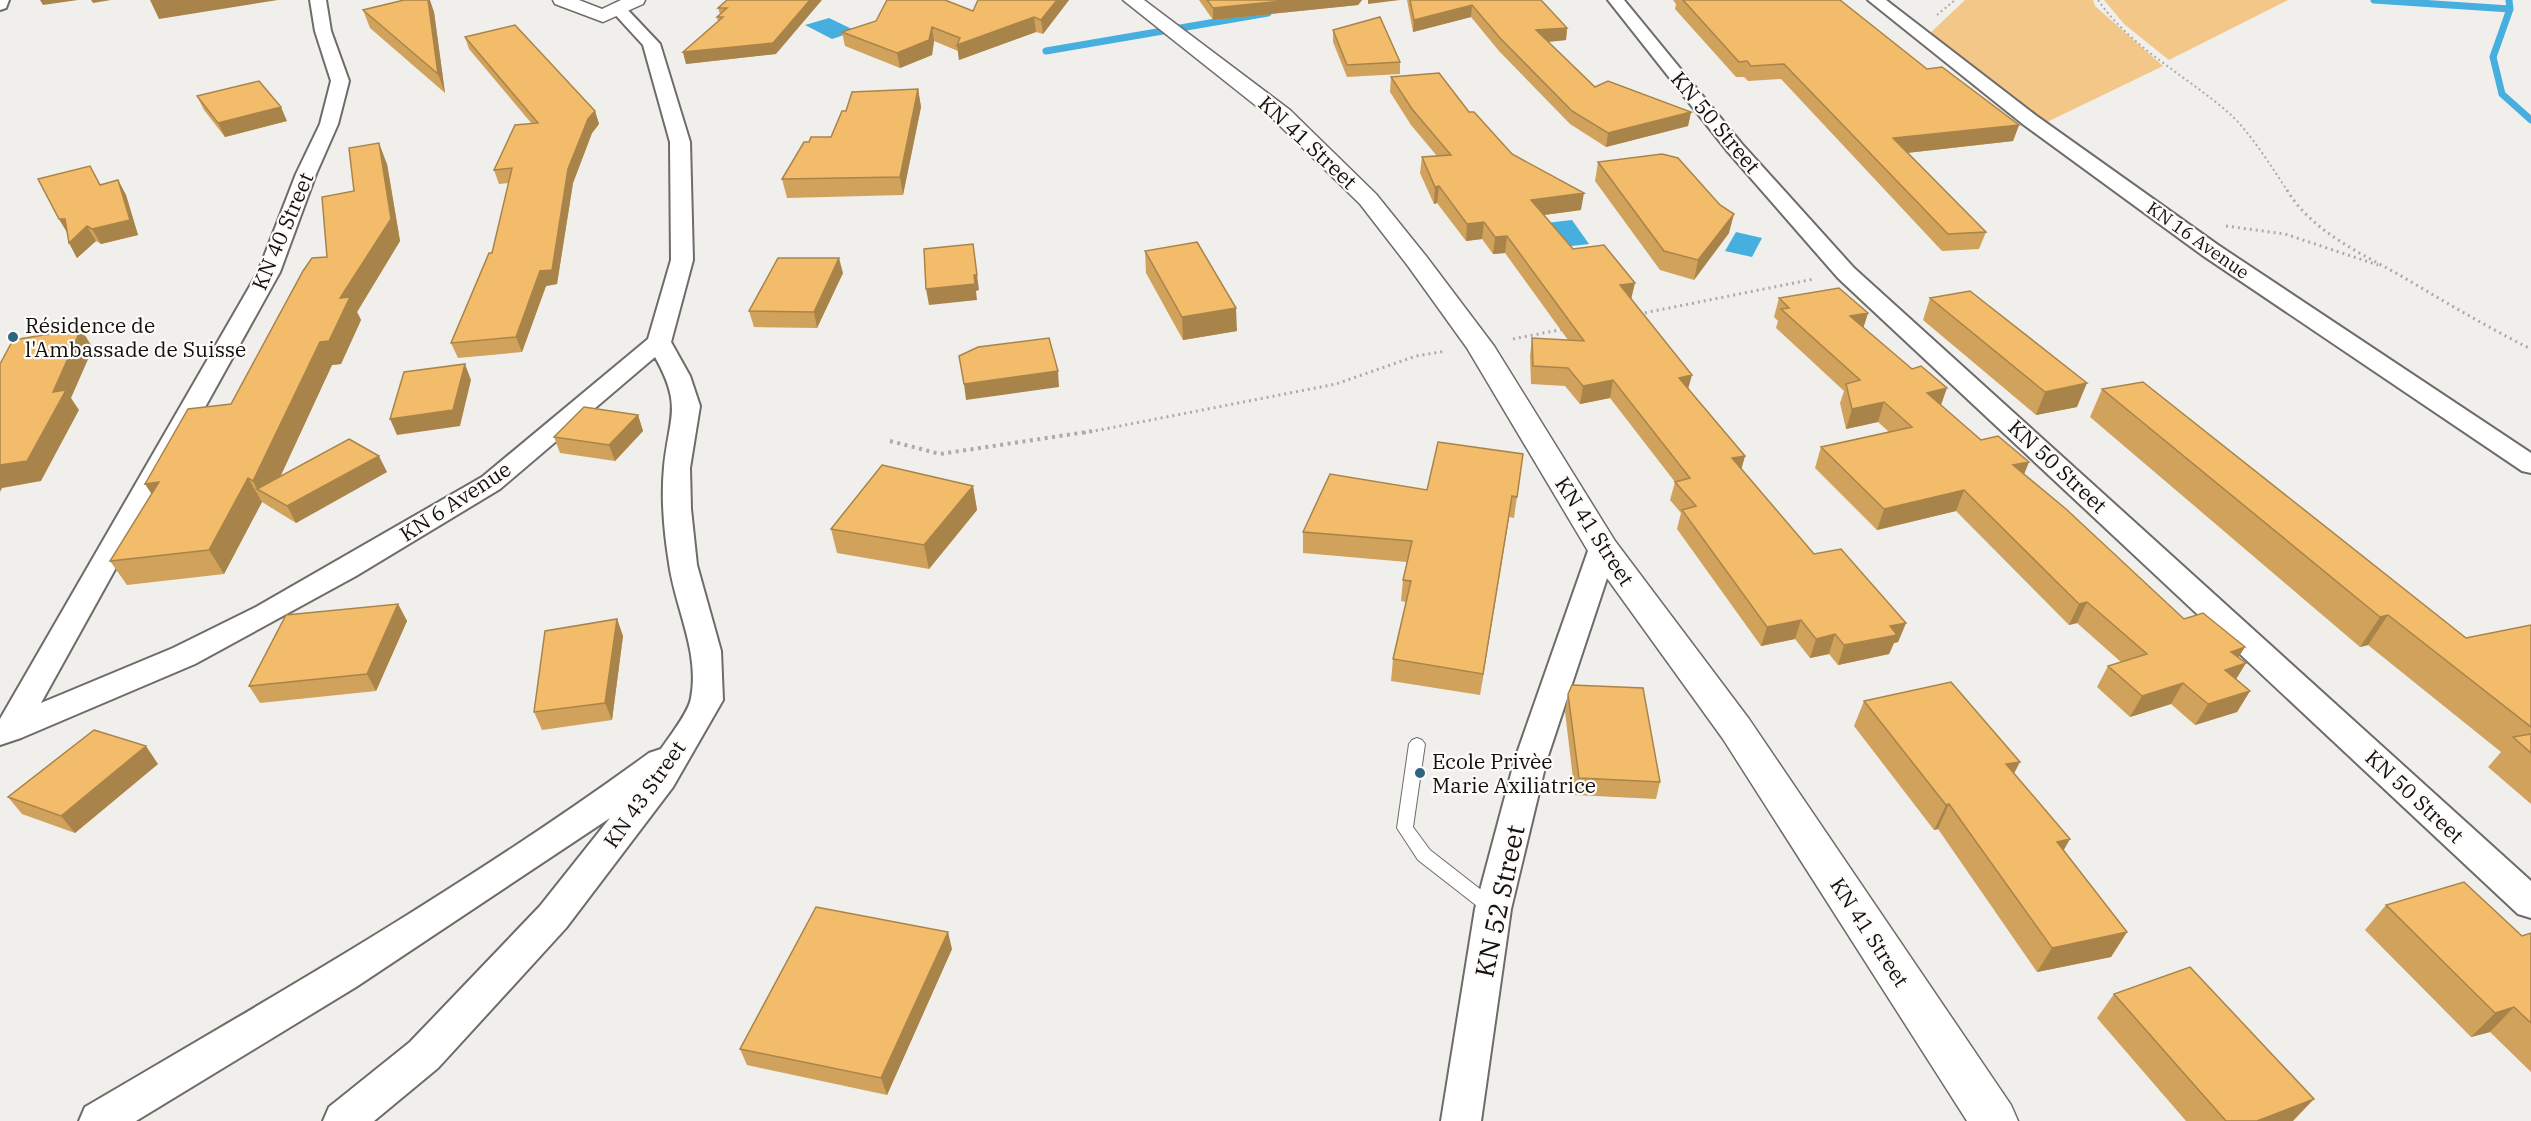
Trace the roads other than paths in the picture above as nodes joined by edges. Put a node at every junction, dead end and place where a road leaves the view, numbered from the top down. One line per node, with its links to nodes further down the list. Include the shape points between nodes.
1 (1, 0): 9 (street)
2 (318, 0): 16 (street, KN 40 Street, via 323,31 340,81 329,124 269,272)
3 (562, 0): 10 (main road)
4 (636, 0): 10 (main road)
5 (651, 0): 11 (main road)
6 (1132, 0): 15 (main road, KN 41 Street, via 1237,79 1368,199 1480,346)
7 (1616, 0): 19 (street, KN 50 Street, via 1735,148 1846,273)
8 (1876, 0): 14 (street, KN 16 Avenue, via 2031,121 2210,250)
9 (0, 5)
10 (605, 7): 11 (street); 12 (street)
11 (635, 27): 12 (street, via 651,44)
12 (655, 59): 13 (street, via 680,142 683,220 682,260)
13 (659, 342): 16 (street, KN 6 Avenue, via 491,483 356,564 183,656); 17 (street, KN 43 Street, via 678,376 687,406 677,468 677,509 683,565 706,651 707,700)
14 (2531, 465)
15 (1603, 548): 20 (street, KN 52 Street, via 1531,759); 24 (main road, KN 41 Street, via 1736,729)
16 (5, 732)
17 (692, 743): 21 (street, via 343,975); 22 (street, KN 43 Street, via 553,917 424,1055)
18 (1417, 744): 20 (lane, via 1405,828 1424,855)
19 (2531, 903)
20 (1493, 909): 23 (street, KN 52 Street)
21 (99, 1121)
22 (343, 1121)
23 (1461, 1121)
24 (1994, 1121)

